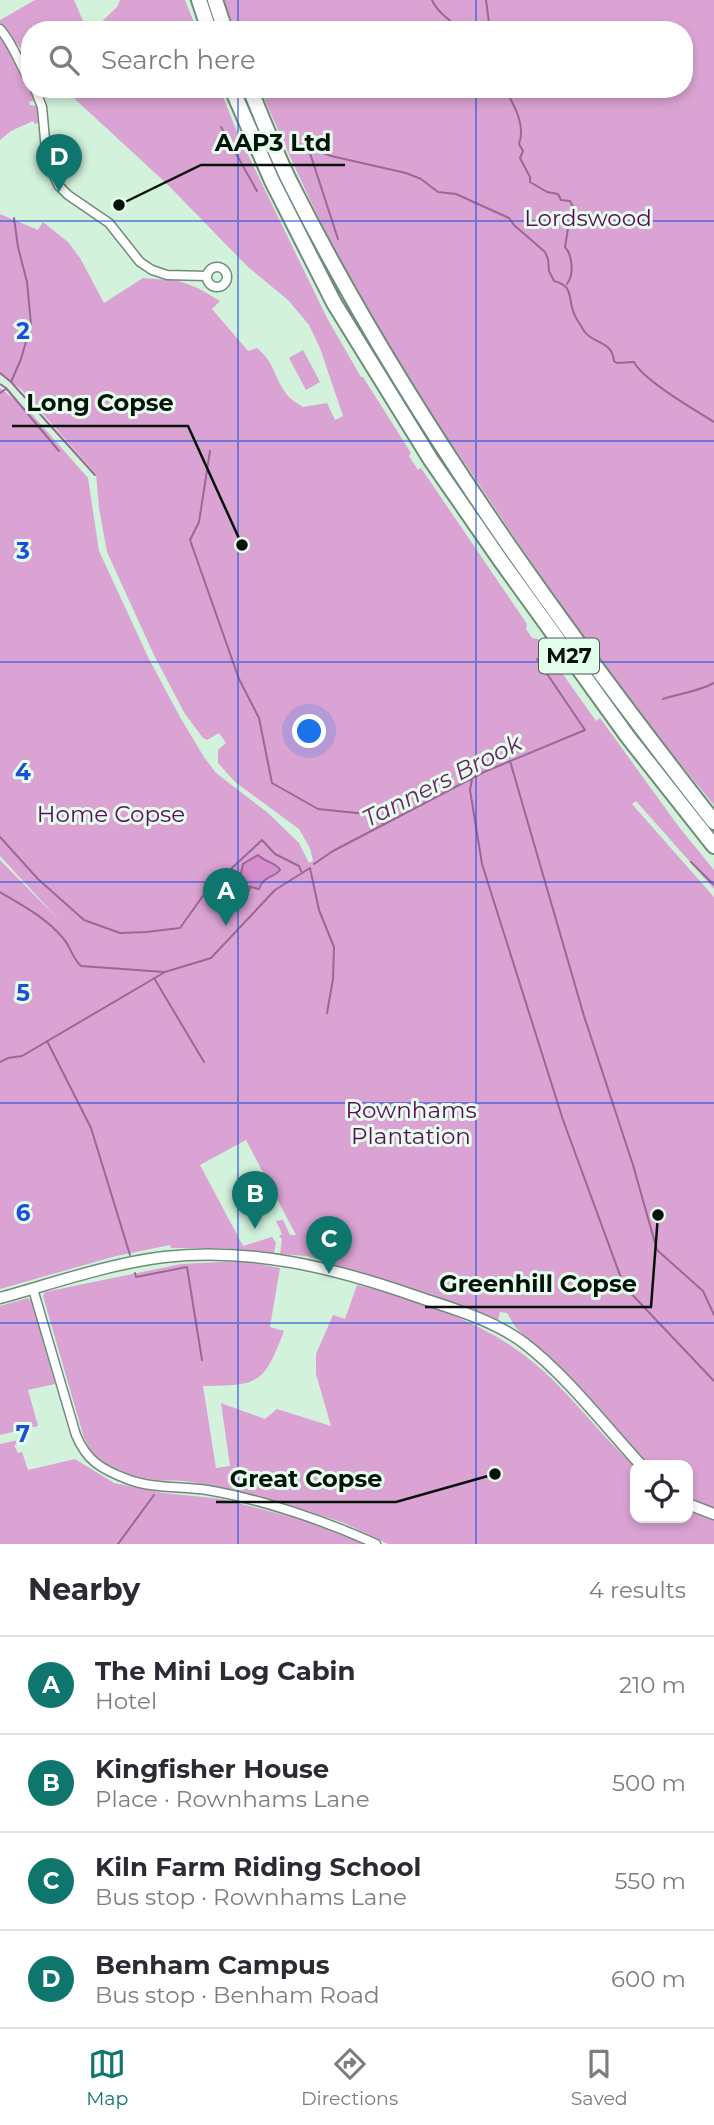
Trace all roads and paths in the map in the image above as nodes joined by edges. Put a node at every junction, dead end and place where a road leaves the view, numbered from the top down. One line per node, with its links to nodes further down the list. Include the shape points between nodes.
1 (199, 0): 3 (highway)
2 (215, 0): 4 (highway)
3 (206, 21)
4 (222, 21)
5 (0, 29): 6 (street)
6 (21, 66)
7 (38, 98): 10 (street, via 47,161 59,186 109,223 152,270)
8 (236, 98): 11 (highway, M27, via 272,181 341,314 439,471)
9 (254, 98): 12 (highway, M27, via 301,203 445,451 518,558)
10 (206, 276)
11 (628, 737): 13 (highway, M27); 14 (highway, M27)
12 (714, 822)
13 (714, 846)
14 (714, 860)
15 (33, 1289): 16 (street); 17 (street, via 122,1265 195,1255 273,1259 377,1282 515,1336); 20 (street, via 76,1435 94,1463 138,1483 249,1500)
16 (0, 1298)
17 (636, 1460)
18 (693, 1506): 19 (street)
19 (714, 1514)
20 (376, 1544)

